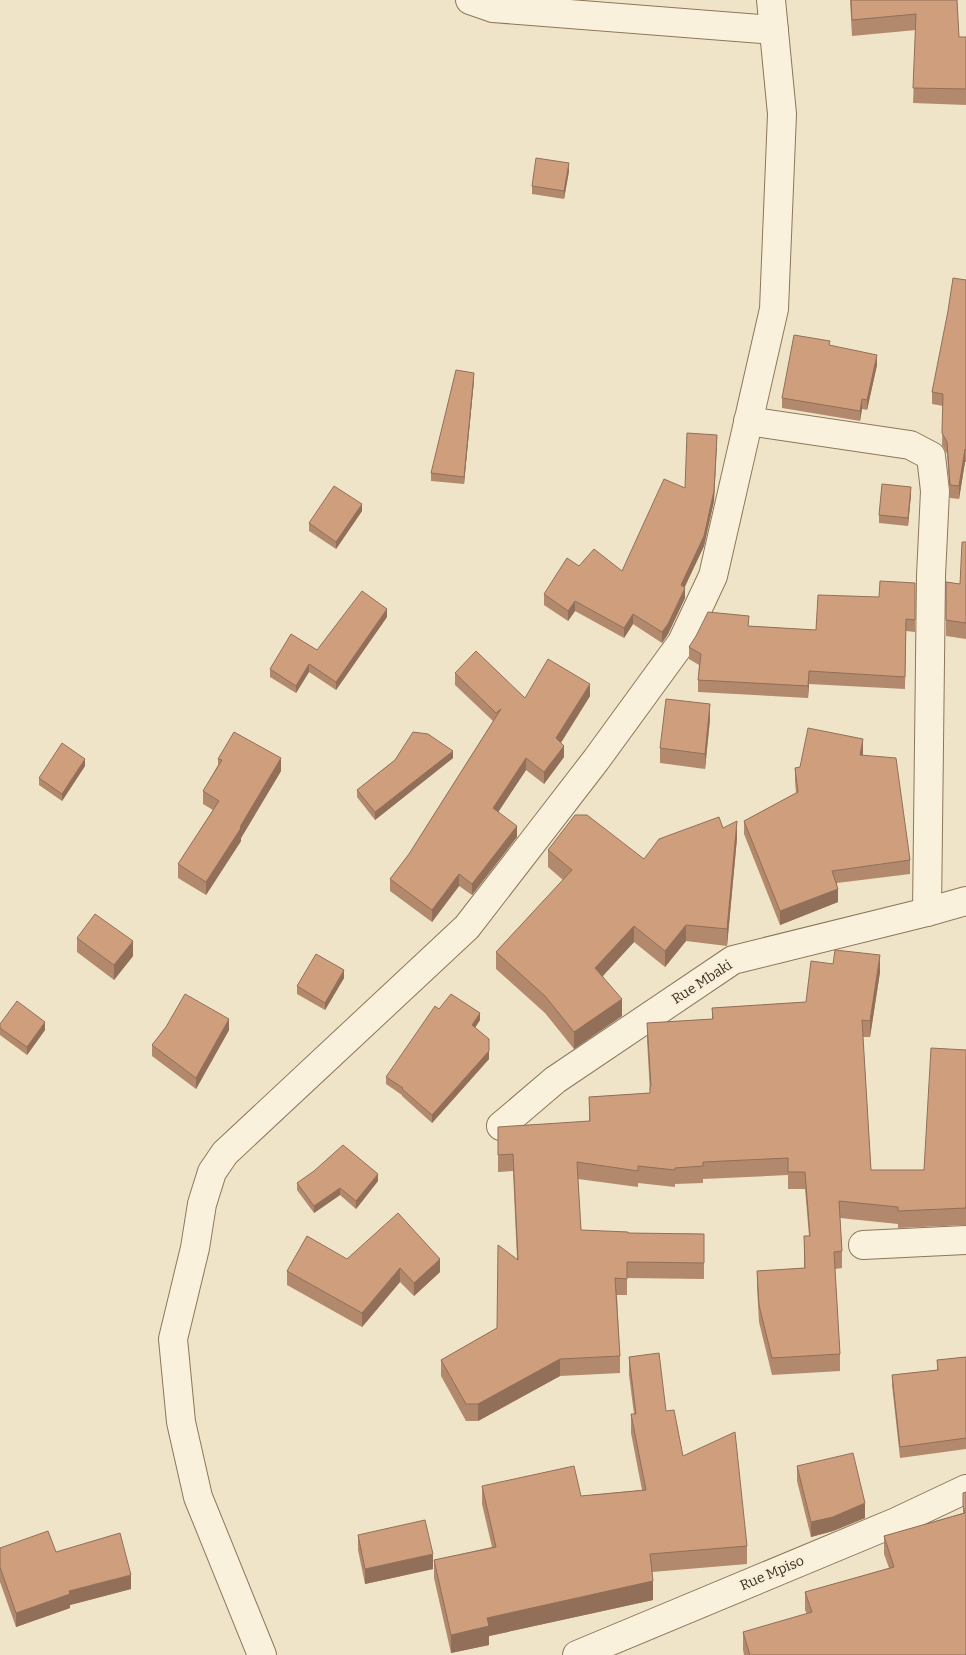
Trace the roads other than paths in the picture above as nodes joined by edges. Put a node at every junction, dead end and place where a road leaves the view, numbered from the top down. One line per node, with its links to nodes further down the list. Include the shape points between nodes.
1 (470, 0): 3 (street, via 493,8)
2 (771, 0): 3 (street)
3 (774, 30): 4 (street, via 782,114 774,309)
4 (748, 421): 6 (street, via 910,445 931,456 935,491); 11 (street, via 713,576 682,642 467,928 225,1153 212,1172 173,1339 181,1422 198,1498)
5 (966, 901): 6 (street, Rue Mbaki)
6 (927, 912): 7 (street, Rue Mbaki, via 733,960 555,1080)
7 (501, 1126)
8 (966, 1240): 9 (street)
9 (863, 1245)
10 (966, 1489): 12 (street, Rue Mpiso, via 896,1522)
11 (262, 1655)
12 (578, 1655)

